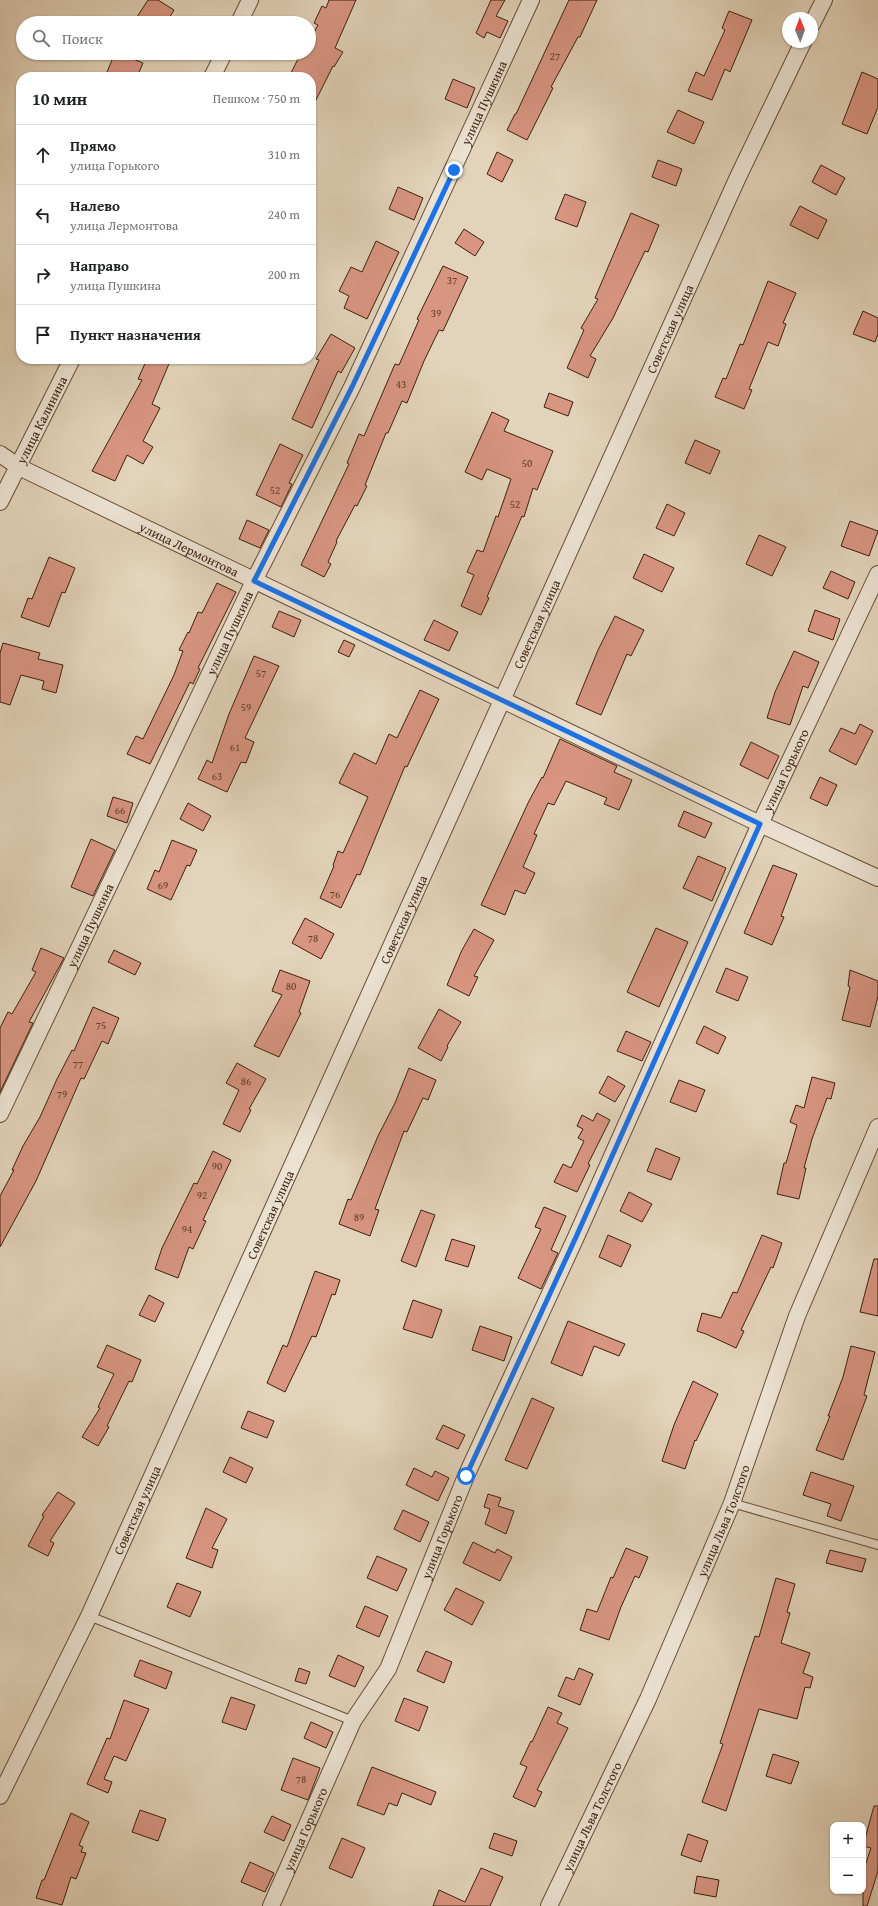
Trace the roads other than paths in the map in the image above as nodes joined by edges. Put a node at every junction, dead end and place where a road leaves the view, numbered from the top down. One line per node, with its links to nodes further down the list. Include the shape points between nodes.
1 (250, 0): 5 (street)
2 (531, 0): 14 (street, улица Пушкина, via 352,387)
3 (824, 0): 4 (street)
4 (818, 12)
5 (242, 16)
6 (800, 48): 15 (street, Советская улица, via 738,177)
7 (220, 60): 8 (street)
8 (214, 72)
9 (70, 364): 11 (street, улица Калинина)
10 (0, 454): 11 (street, улица Лермонтова)
11 (19, 466): 12 (street, улица Калинина); 14 (street, улица Лермонтова)
12 (0, 502)
13 (878, 574): 16 (street, улица Горького)
14 (254, 581): 15 (street, улица Лермонтова); 18 (street, улица Пушкина)
15 (502, 700): 16 (street, улица Лермонтова); 22 (street, Советская улица)
16 (760, 824): 17 (street, улица Лермонтова); 23 (street, улица Горького, via 576,1237 466,1476 388,1669)
17 (878, 878)
18 (0, 1114)
19 (878, 1127): 20 (street, улица Льва Толстого, via 797,1316)
20 (732, 1503): 21 (lane); 26 (street, улица Льва Толстого, via 648,1699)
21 (878, 1545)
22 (89, 1616): 23 (lane); 24 (street, Советская улица)
23 (353, 1721): 25 (street, улица Горького)
24 (0, 1796)
25 (271, 1906)
26 (549, 1906)

